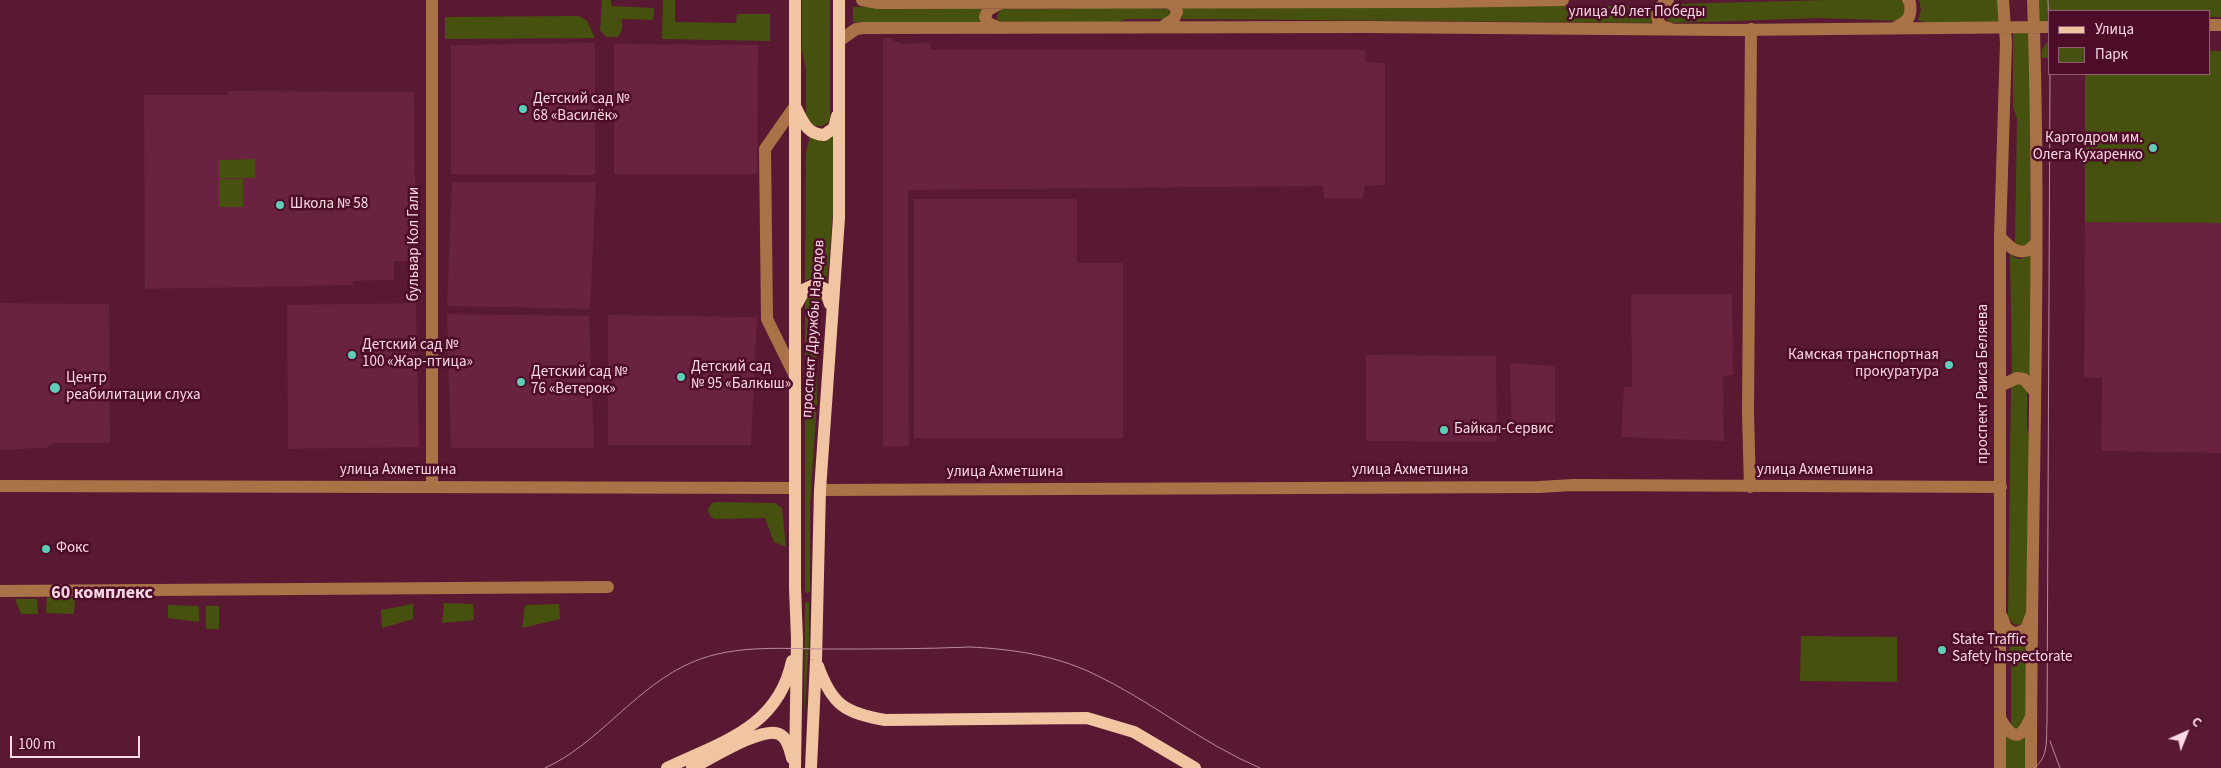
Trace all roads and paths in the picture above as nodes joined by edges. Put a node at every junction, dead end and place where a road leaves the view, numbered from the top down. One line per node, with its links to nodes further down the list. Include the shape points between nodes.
1 (432, 0): 31 (street, бульвар Кол Гали)
2 (795, 0): 21 (main road, проспект Дружбы Народов)
3 (839, 0): 20 (main road, проспект Дружбы Народов)
4 (862, 0): 10 (street, улица 40 лет Победы, via 878,3)
5 (1563, 0): 11 (street, улица 40 лет Победы)
6 (1668, 0): 16 (street, via 1659,9 1658,21 1661,26)
7 (1908, 0): 13 (street, via 1910,17)
8 (2003, 0): 17 (street, проспект Раиса Беляева)
9 (2033, 0): 14 (street)
10 (1006, 1): 11 (street, улица 40 лет Победы); 18 (street, via 988,10 985,17 988,23)
11 (1166, 1): 12 (street, via 1177,12 1174,19)
12 (1162, 27): 16 (street, улица 40 лет Победы); 18 (street, улица 40 лет Победы)
13 (1896, 27): 17 (street, улица 40 лет Победы); 19 (street, улица 40 лет Победы)
14 (2034, 27): 15 (street, улица 40 лет Победы); 17 (street, улица 40 лет Победы); 24 (street)
15 (2048, 27)
16 (1675, 28): 19 (street, улица 40 лет Победы)
17 (2005, 28): 23 (street, проспект Раиса Беляева)
18 (1004, 29): 20 (street, улица 40 лет Победы, via 862,28)
19 (1751, 30): 32 (street)
20 (839, 41): 22 (main road, проспект Дружбы Народов)
21 (795, 106): 22 (main road, via 806,128 815,135 824,135 834,128); 25 (main road, проспект Дружбы Народов); 27 (street, via 765,149 767,319)
22 (839, 111): 26 (main road, проспект Дружбы Народов, via 839,218)
23 (2000, 237): 24 (street, via 2016,252 2029,250); 28 (street, проспект Раиса Беляева)
24 (2036, 243): 29 (street)
25 (795, 306): 26 (main road, via 805,289 816,284 824,289); 27 (main road, проспект Дружбы Народов)
26 (831, 306): 35 (main road, проспект Дружбы Народов)
27 (795, 376): 34 (main road, проспект Дружбы Народов)
28 (2000, 386): 29 (street, via 2017,378 2024,379); 33 (street, проспект Раиса Беляева)
29 (2034, 392): 40 (street)
30 (0, 486): 31 (street, улица Ахметшина)
31 (432, 487): 34 (street, улица Ахметшина)
32 (1750, 487): 33 (street, улица Ахметшина); 35 (street, улица Ахметшина, via 1573,485)
33 (2001, 487): 41 (street, проспект Раиса Беляева)
34 (795, 488): 37 (main road, проспект Дружбы Народов)
35 (820, 490): 38 (main road, проспект Дружбы Народов)
36 (608, 587): 39 (street)
37 (795, 588): 38 (main road, via 808,598); 42 (main road, проспект Дружбы Народов)
38 (818, 589): 43 (main road, проспект Дружбы Народов)
39 (0, 591)
40 (2031, 614): 41 (street, via 2026,629 2015,634 2006,628); 45 (street)
41 (2001, 615): 44 (street, проспект Раиса Беляева)
42 (797, 639): 46 (main road, via 791,670 778,700 764,716 744,730); 48 (main road)
43 (816, 660): 49 (main road, проспект Дружбы Народов); 50 (main road, via 825,686 836,701 858,715 884,720 1087,718 1134,732)
44 (2000, 718): 45 (street, via 2006,730 2015,735 2024,731); 51 (street, проспект Раиса Беляева)
45 (2031, 718): 52 (street)
46 (666, 768)
47 (692, 768): 48 (main road, via 751,738 768,734 778,734 786,740)
48 (795, 768)
49 (811, 768)
50 (1195, 768)
51 (2000, 768)
52 (2031, 768)

